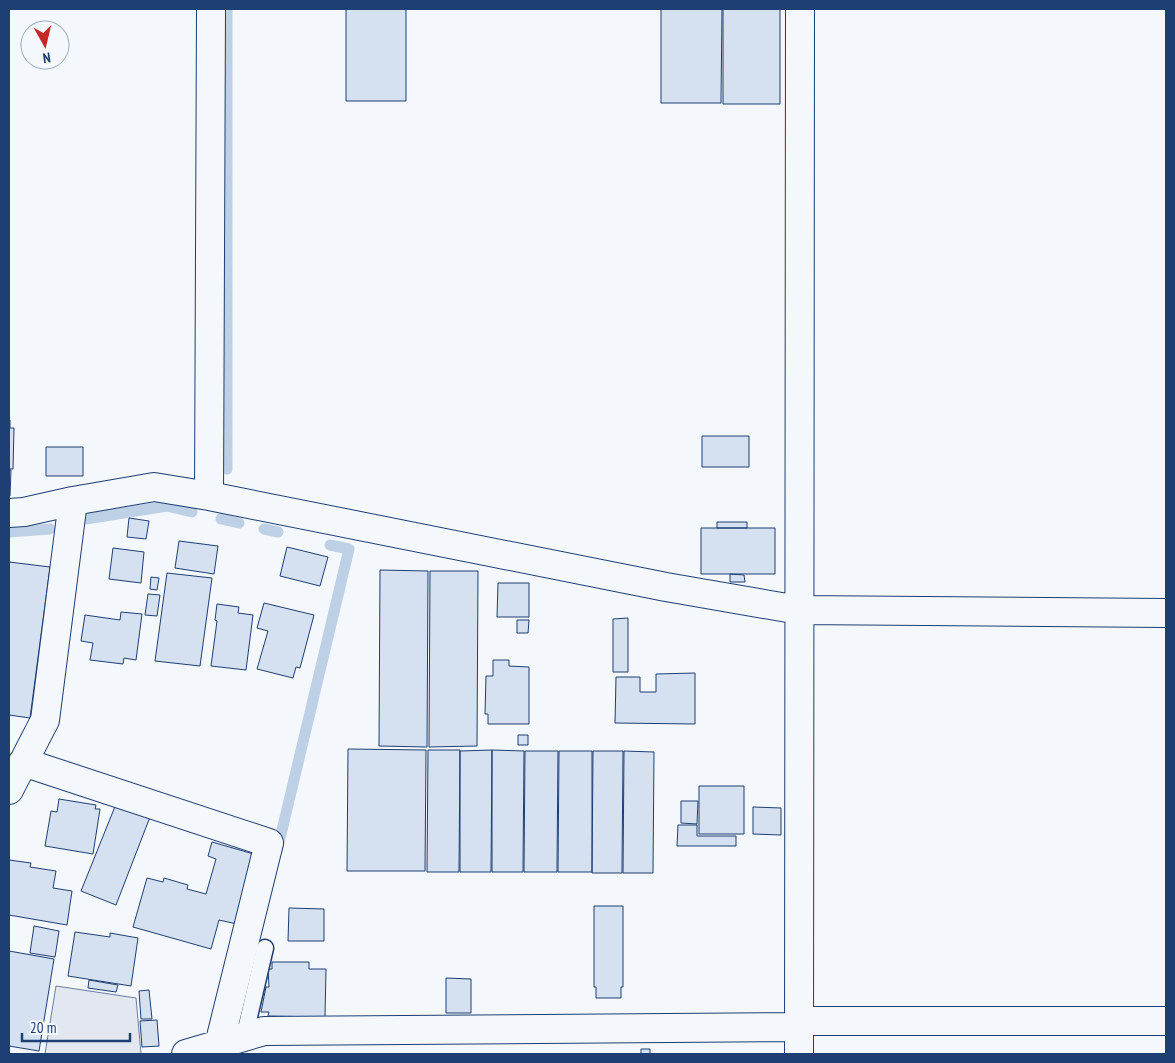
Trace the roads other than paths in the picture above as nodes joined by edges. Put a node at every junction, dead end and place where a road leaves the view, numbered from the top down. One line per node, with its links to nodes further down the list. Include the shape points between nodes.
1 (211, 9): 3 (street)
2 (800, 9): 6 (street)
3 (210, 496): 4 (street, via 154,487); 6 (street, via 666,587)
4 (73, 501): 5 (street); 8 (street, via 45,720)
5 (9, 513)
6 (800, 610): 7 (street); 12 (street)
7 (1166, 614)
8 (24, 762): 9 (street); 13 (street, via 269,843)
9 (9, 790)
10 (265, 948): 13 (lane)
11 (1166, 1021): 12 (street)
12 (799, 1024): 13 (street, via 264,1031); 15 (street)
13 (232, 1041): 14 (street)
14 (186, 1054)
15 (799, 1054)

